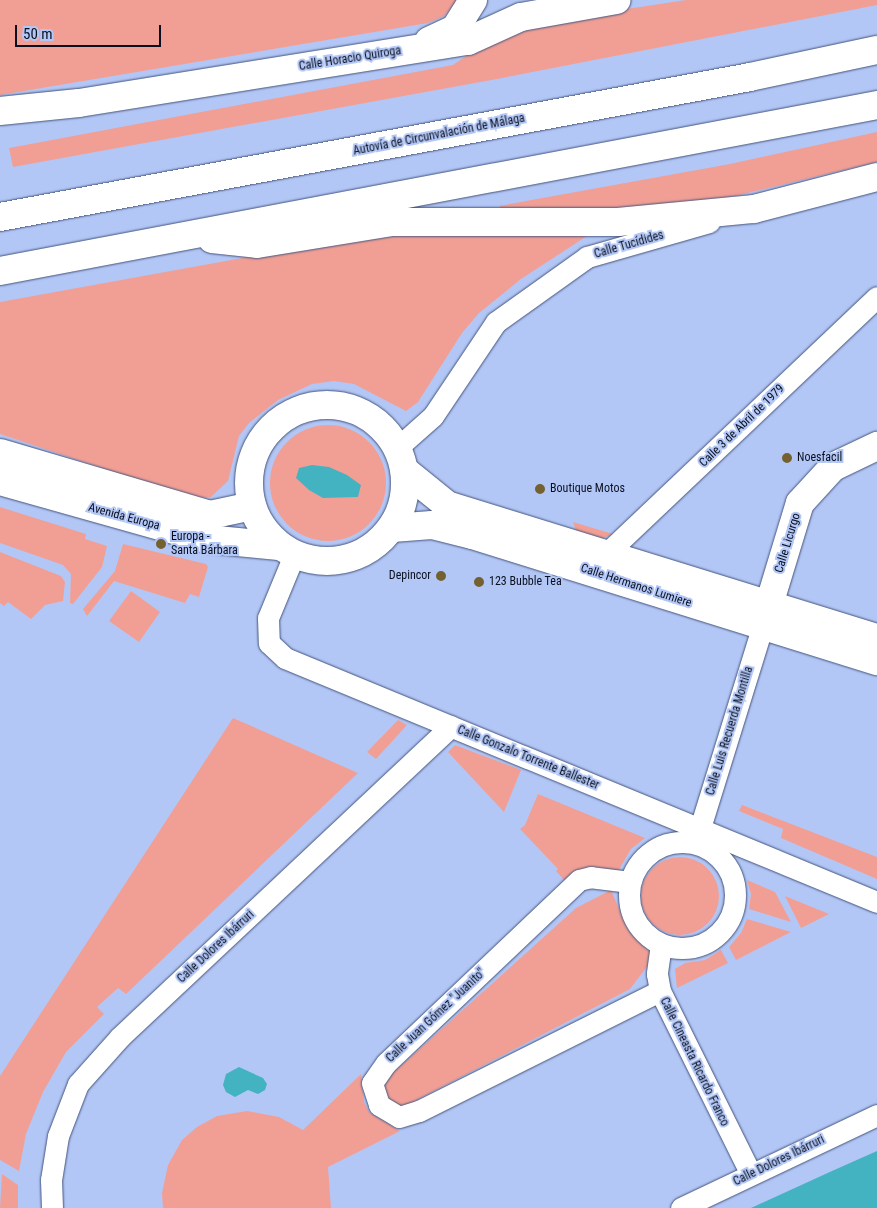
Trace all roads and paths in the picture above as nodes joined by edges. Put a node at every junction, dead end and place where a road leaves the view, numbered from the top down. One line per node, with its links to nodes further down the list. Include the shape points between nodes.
1 (473, 0): 3 (main road, via 455,29)
2 (616, 0): 3 (main road, Calle Horacio Quiroga, via 521,17 468,41)
3 (412, 49): 5 (main road, Calle Horacio Quiroga)
4 (877, 50): 11 (main road, Autovía de Circunvalación de Málaga, via 750,77)
5 (79, 103): 7 (main road, Calle Horacio Quiroga); 8 (main road, Calle Horacio Quiroga)
6 (877, 105): 12 (main road)
7 (0, 111)
8 (0, 121)
9 (877, 178): 10 (main road, Calle Tucídides)
10 (754, 209): 12 (main road, via 618,222 392,222 257,244); 17 (street, Calle Tucídides, via 587,257 496,322)
11 (0, 217)
12 (181, 236): 13 (main road)
13 (0, 271)
14 (877, 297): 22 (street, Calle 3 de Abril de 1979)
15 (877, 446): 23 (main road, Calle Licurgo, via 833,467 800,503)
16 (0, 453): 19 (main road, Avenida Europa, via 210,515)
17 (401, 460): 19 (main road, via 381,425 357,410 329,404 301,408 276,422 258,444 250,465 248,485); 20 (main road, via 403,501); 22 (main road, Calle Hermanos Lumiere, via 447,505)
18 (0, 481): 21 (main road, Avenida Europa, via 207,539)
19 (252, 506): 21 (main road, via 262,528)
20 (392, 528): 21 (main road, via 362,554 340,561 317,561); 23 (main road, Calle Hermanos Lumiere, via 432,525)
21 (287, 550): 26 (street, Calle Gonzalo Torrente Ballester, via 268,618 270,643 285,658)
22 (606, 554): 23 (main road, Calle Hermanos Lumiere)
23 (766, 616): 24 (main road, Calle Hermanos Lumiere); 25 (main road, Calle Hermanos Lumiere); 27 (street, Calle Luis Recuerda Montilla)
24 (877, 638)
25 (877, 660)
26 (451, 726): 27 (street, Calle Gonzalo Torrente Ballester); 34 (street, Calle Dolores Ibárruri, via 120,1037 78,1084 58,1136 51,1180)
27 (700, 837): 28 (street, via 657,849 637,866); 29 (street, Calle Gonzalo Torrente Ballester); 30 (street, via 732,878 733,909 724,928 704,943 675,948)
28 (630, 882): 30 (street, via 631,912 638,925); 31 (street, Calle Juan Gómez "Juanito", via 591,877 579,880 386,1063 372,1083 379,1104 399,1117 419,1111)
29 (877, 902)
30 (661, 944): 31 (street, Calle Cineasta Ricardo Franco, via 657,974)
31 (660, 991): 33 (street, Calle Cineasta Ricardo Franco)
32 (877, 1115): 33 (street, Calle Dolores Ibárruri)
33 (750, 1174): 35 (street, Calle Dolores Ibárruri)
34 (52, 1208)
35 (681, 1208)

